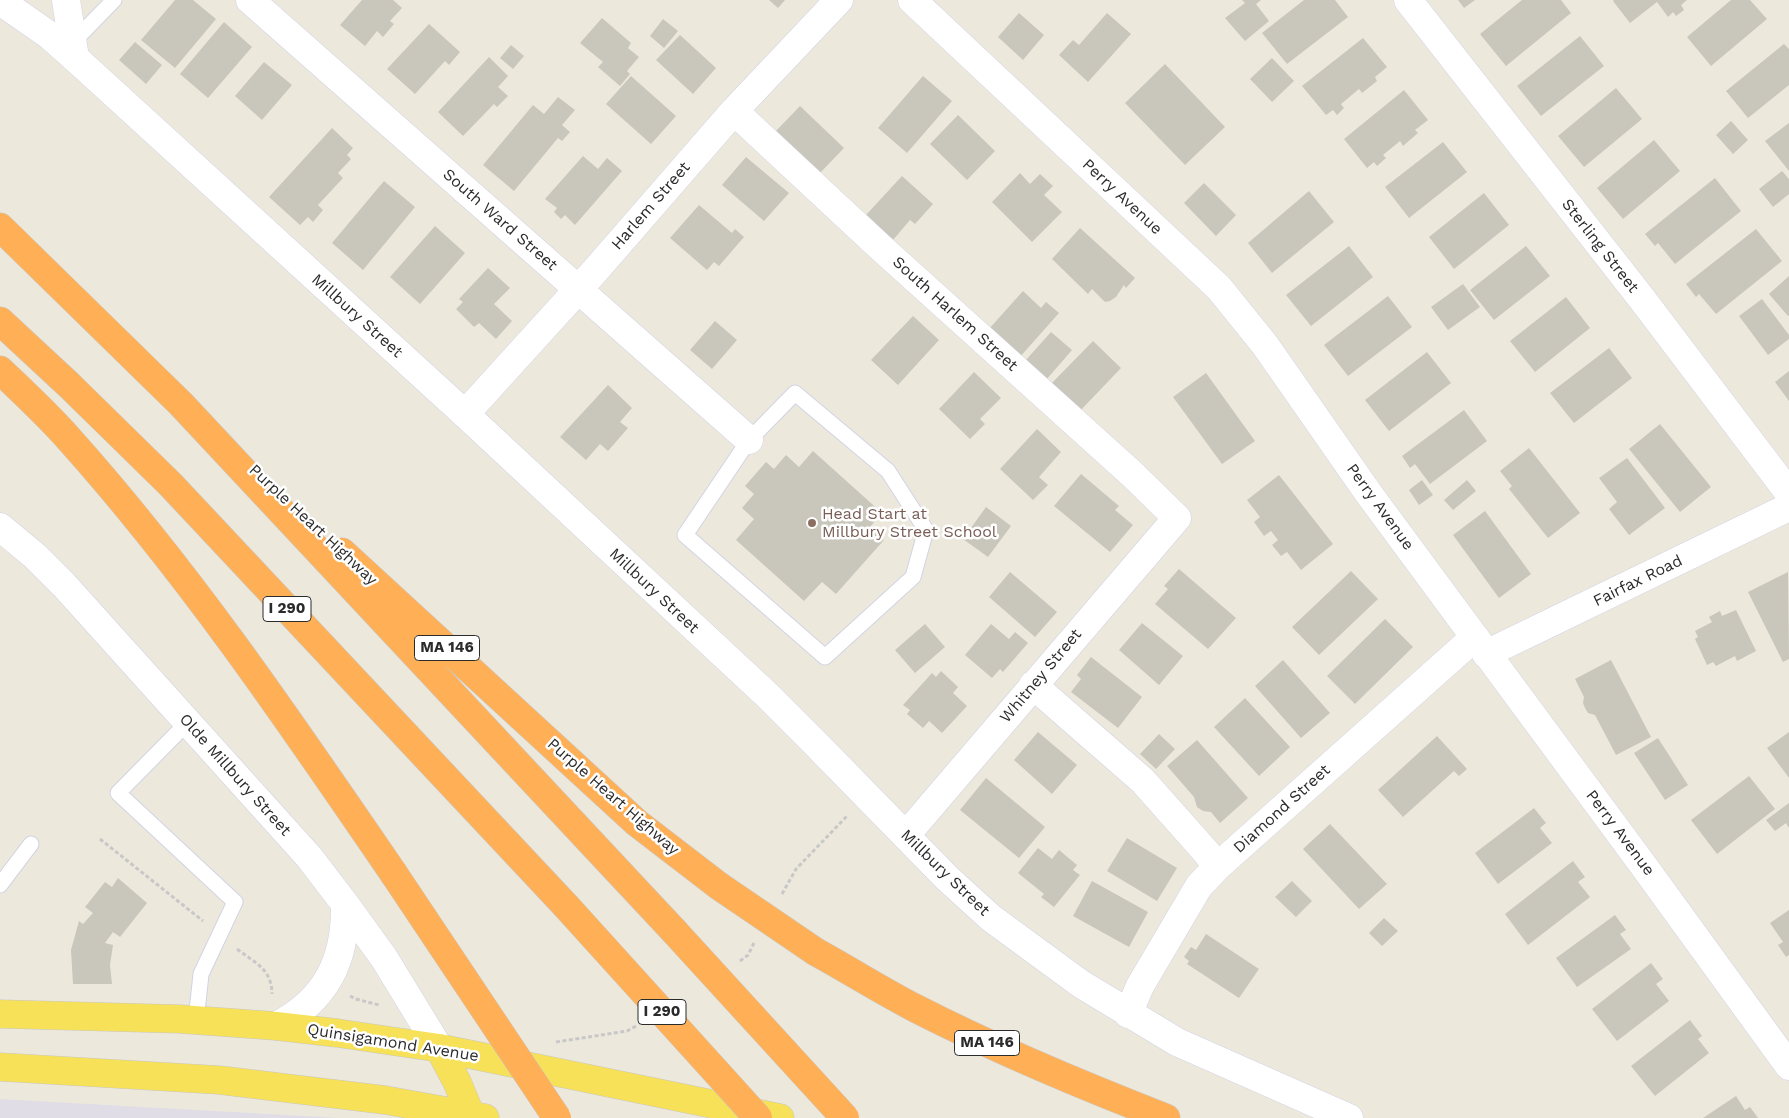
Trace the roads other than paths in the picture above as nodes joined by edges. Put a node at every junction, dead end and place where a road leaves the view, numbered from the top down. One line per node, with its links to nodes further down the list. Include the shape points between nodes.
1 (66, 0): 8 (street)
2 (114, 0): 8 (lane)
3 (250, 0): 11 (street, South Ward Street)
4 (839, 0): 9 (street, Harlem Street)
5 (912, 0): 21 (street, Perry Avenue, via 1219,288 1265,345)
6 (1408, 0): 17 (street, Sterling Street)
7 (0, 1): 8 (street, Millbury Street)
8 (74, 50): 15 (street, Millbury Street)
9 (734, 111): 11 (street, Harlem Street); 19 (street, South Harlem Street)
10 (0, 227): 14 (highway)
11 (578, 289): 15 (street, Harlem Street); 16 (street, South Ward Street)
12 (0, 321): 38 (highway, I 290, bridge, via 171,486 566,906)
13 (0, 370): 37 (highway, bridge, via 69,438 226,632 394,874)
14 (181, 404): 40 (highway, bridge); 41 (highway, Purple Heart Highway / MA 146, bridge, via 637,823 719,886 816,952 914,1008 1073,1082)
15 (465, 414): 24 (street, Millbury Street, via 767,695)
16 (749, 440): 16 (lane, via 686,535 825,657 913,577 926,530 888,471 795,393)
17 (1789, 493)
18 (1789, 507): 21 (street, Fairfax Road)
19 (1177, 518): 22 (street, Whitney Street)
20 (0, 526): 23 (street, Olde Millbury Street, via 60,580)
21 (1481, 646): 26 (street, Diamond Street); 35 (street, Perry Avenue)
22 (1033, 686): 24 (street, Whitney Street); 26 (street, via 1143,781)
23 (188, 722): 28 (street, Olde Millbury Street, via 309,857); 31 (lane, via 118,793 235,902 201,974)
24 (906, 835): 30 (street, Millbury Street, via 991,918 1080,984)
25 (31, 844): 27 (lane)
26 (1217, 867): 30 (street, Diamond Street, via 1199,886 1140,986)
27 (3, 874)
28 (346, 904): 32 (street, via 344,937 335,968 319,994 305,1008); 33 (street, Olde Millbury Street, via 384,958)
29 (0, 1014): 31 (main road, Quinsigamond Avenue)
30 (1128, 1014): 42 (street, Millbury Street, via 1177,1042)
31 (196, 1021): 32 (main road, Quinsigamond Avenue)
32 (276, 1026): 33 (main road, Quinsigamond Avenue)
33 (439, 1048): 36 (main road); 39 (main road, Quinsigamond Avenue)
34 (0, 1066): 36 (main road, via 219,1080 323,1092)
35 (1789, 1066)
36 (476, 1117)
37 (557, 1118)
38 (758, 1118)
39 (780, 1118)
40 (845, 1118)
41 (1166, 1118)
42 (1349, 1118)

